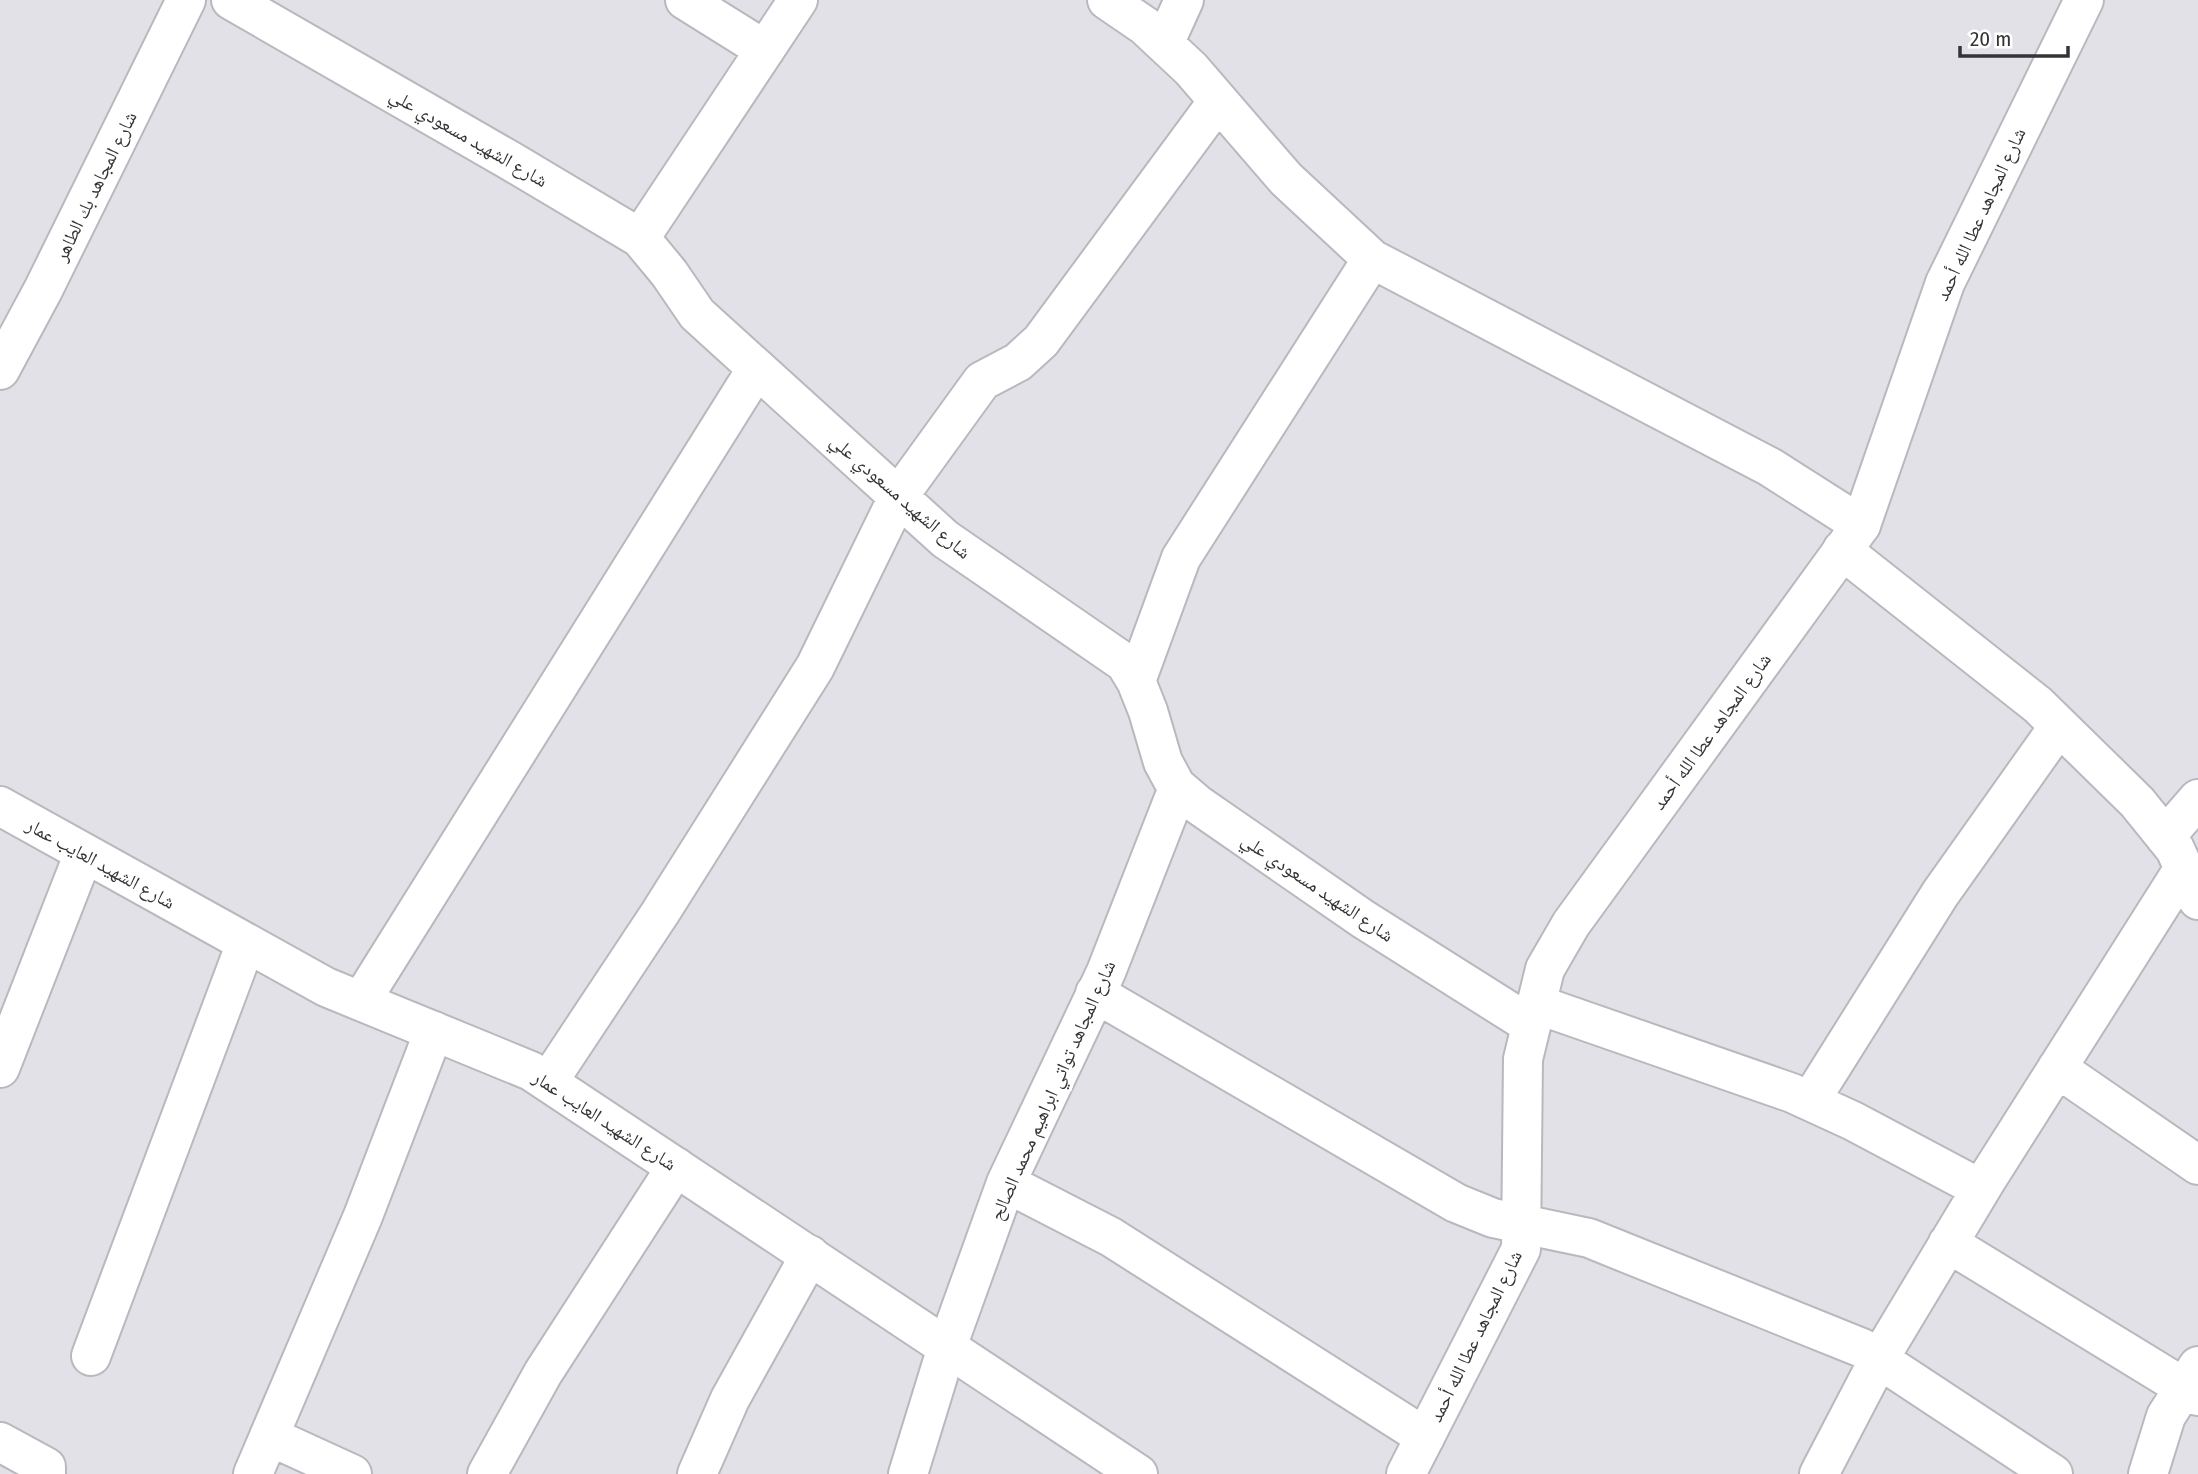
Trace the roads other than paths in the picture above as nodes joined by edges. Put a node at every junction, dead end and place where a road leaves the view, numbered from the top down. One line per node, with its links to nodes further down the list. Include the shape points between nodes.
1 (186, 0): 14 (street, شارع المجاهد بك الطاهر)
2 (231, 0): 11 (street, شارع الشهيد مسعودي علي)
3 (685, 0): 9 (street)
4 (798, 0): 9 (street)
5 (1107, 0): 8 (street)
6 (1184, 0): 8 (street)
7 (2084, 0): 16 (street, شارع المجاهد عطا الله أحمد, via 1945,283)
8 (1164, 44): 10 (street)
9 (765, 50): 11 (street)
10 (1218, 101): 12 (street, via 1286,179); 15 (street, via 1041,341 1018,362 982,381)
11 (640, 238): 13 (street, شارع الشهيد مسعودي علي, via 697,314)
12 (1372, 259): 16 (street, via 1770,467); 17 (street, via 1181,558)
13 (757, 368): 15 (street, شارع الشهيد مسعودي علي); 26 (street)
14 (0, 370)
15 (898, 497): 17 (street, شارع الشهيد مسعودي علي, via 945,539 1125,663); 31 (street, via 815,667)
16 (1851, 538): 18 (street); 27 (street, شارع المجاهد عطا الله أحمد, via 1571,924 1545,969)
17 (1136, 681): 19 (street, شارع الشهيد مسعودي علي, via 1163,762)
18 (2059, 726): 23 (street, via 2137,802); 32 (street, via 1940,894)
19 (1178, 788): 25 (street, شارع المجاهد تواتي ابراهيم محمد الصالح); 27 (street, شارع الشهيد مسعودي علي, via 1363,919)
20 (2198, 799): 23 (street)
21 (0, 806): 22 (street, شارع الشهيد العايب عمار)
22 (84, 853): 24 (street, شارع الشهيد العايب عمار); 29 (street)
23 (2182, 868): 30 (street)
24 (246, 943): 26 (street, شارع الشهيد العايب عمار); 41 (street)
25 (1095, 993): 35 (street, شارع المجاهد تواتي ابراهيم محمد الصالح); 37 (street, via 1456,1203)
26 (361, 1001): 28 (street, شارع الشهيد العايب عمار)
27 (1534, 1014): 32 (street, شارع الشهيد مسعودي علي); 37 (street, شارع المجاهد عطا الله أحمد, via 1522,1059)
28 (434, 1031): 31 (street, شارع الشهيد العايب عمار, via 531,1070); 44 (street, via 363,1216)
29 (0, 1068)
30 (2057, 1068): 33 (street); 36 (street)
31 (548, 1082): 34 (street, شارع الشهيد العايب عمار)
32 (1810, 1101): 36 (street, شارع الشهيد مسعودي علي)
33 (2198, 1165)
34 (676, 1167): 39 (street, شارع الشهيد العايب عمار); 50 (street, via 542,1373)
35 (1006, 1183): 40 (street, شارع المجاهد تواتي ابراهيم محمد الصالح); 45 (street, via 1111,1237)
36 (1981, 1189): 38 (street)
37 (1521, 1224): 42 (street, via 1589,1238 1862,1348); 45 (street, شارع المجاهد عطا الله أحمد, via 1521,1249)
38 (1948, 1243): 42 (street); 43 (street)
39 (810, 1255): 40 (street, شارع الشهيد العايب عمار); 51 (street, via 730,1399)
40 (947, 1347): 52 (street, شارع المجاهد تواتي ابراهيم محمد الصالح); 53 (street, شارع الشهيد العايب عمار)
41 (91, 1356)
42 (1878, 1359): 55 (street); 56 (street)
43 (2194, 1383): 57 (street, via 2166,1416)
44 (269, 1436): 48 (street); 49 (street)
45 (1425, 1437): 54 (street, شارع المجاهد عطا الله أحمد)
46 (0, 1442): 47 (street, via 46,1467)
47 (46, 1474)
48 (253, 1474)
49 (352, 1474)
50 (487, 1474)
51 (697, 1474)
52 (908, 1474)
53 (1138, 1474)
54 (1406, 1474)
55 (1819, 1474)
56 (2053, 1474)
57 (2148, 1474)

